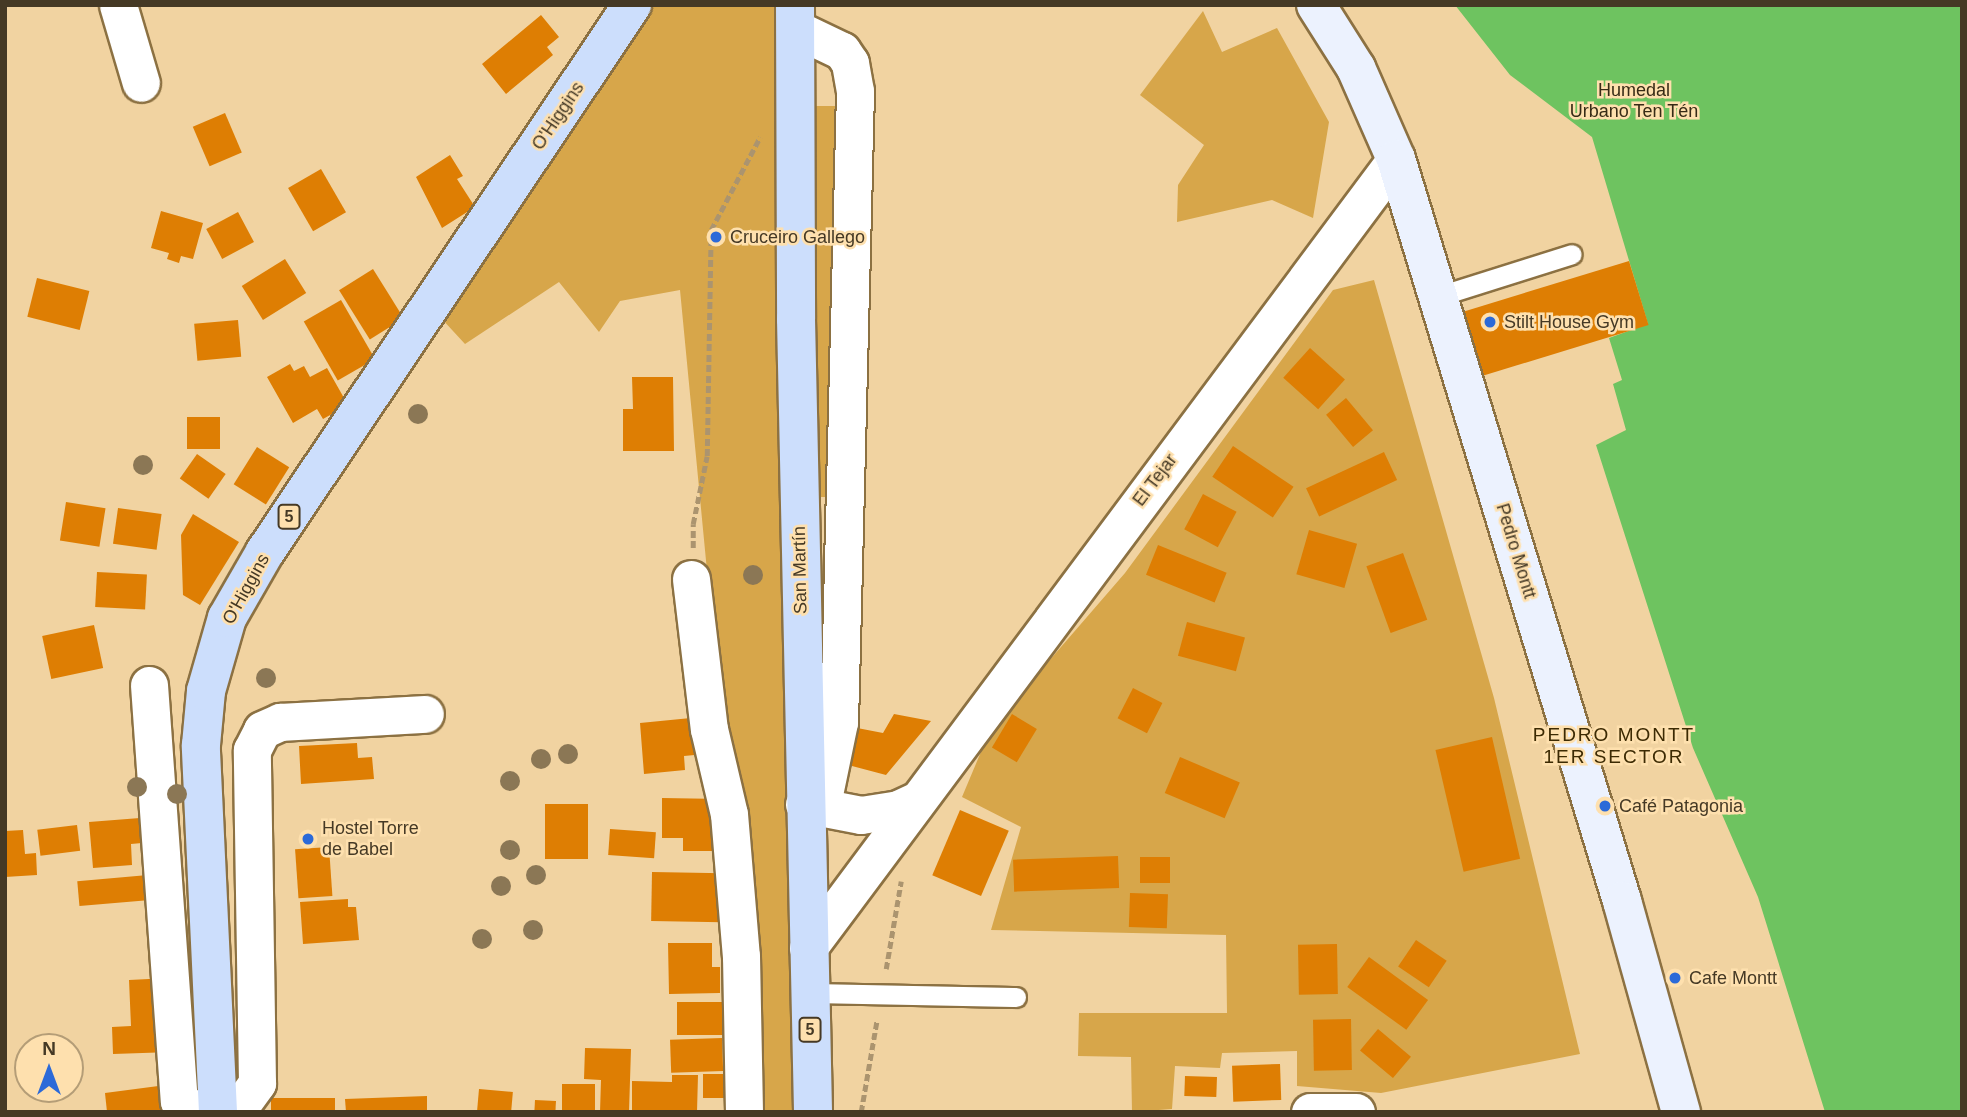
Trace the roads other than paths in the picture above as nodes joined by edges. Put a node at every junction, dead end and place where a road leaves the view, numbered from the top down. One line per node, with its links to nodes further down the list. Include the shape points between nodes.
1 (118, 5): 5 (street)
2 (632, 5): 18 (highway, O'Higgins / 5, via 258,563 227,618 206,691 201,745)
3 (1316, 5): 6 (main road, Pedro Montt, via 1356,68)
4 (796, 17): 13 (highway, San Martín / 5, via 796,320); 13 (street, San Martín, via 842,51 850,63 855,91 839,722)
5 (141, 83)
6 (1396, 159): 8 (main road, Pedro Montt); 12 (street, El Tejar)
7 (1572, 254): 8 (lane)
8 (1439, 296): 24 (main road, Pedro Montt)
9 (691, 579): 20 (street, via 709,729 729,814 741,956)
10 (149, 685): 17 (street, via 180,1101)
11 (425, 714): 19 (street, via 280,722 262,730 252,750 257,1083)
12 (915, 801): 13 (street, via 861,815); 14 (street, El Tejar)
13 (813, 804): 14 (highway, San Martín / 5)
14 (808, 948): 15 (highway, San Martín / 5)
15 (809, 993): 16 (lane); 21 (highway, San Martín / 5)
16 (1016, 997)
17 (200, 1112)
18 (218, 1112)
19 (236, 1112)
20 (744, 1112)
21 (813, 1112)
22 (1310, 1112): 23 (street)
23 (1356, 1112)
24 (1681, 1112)

